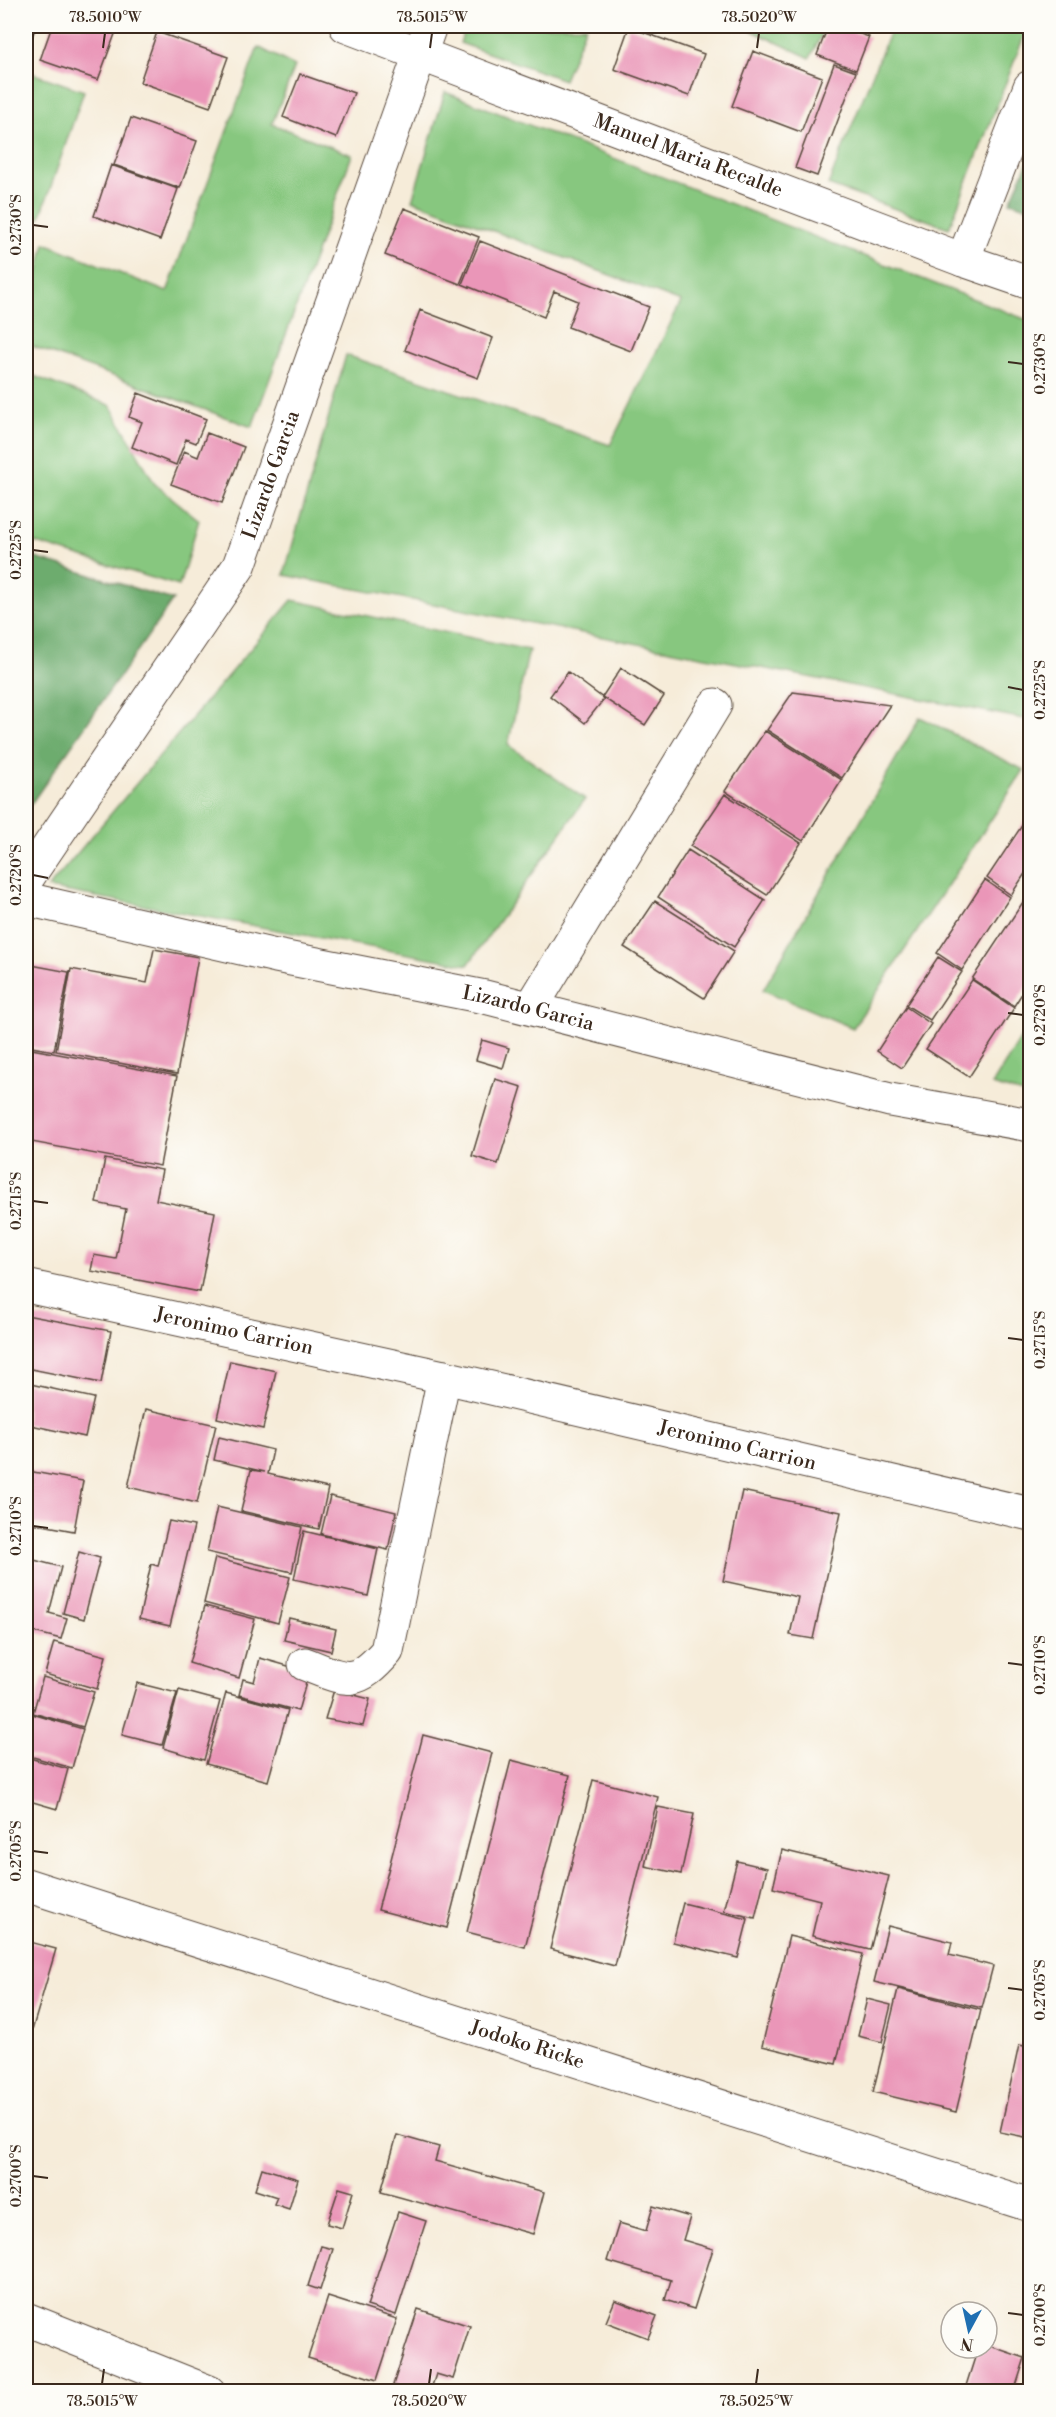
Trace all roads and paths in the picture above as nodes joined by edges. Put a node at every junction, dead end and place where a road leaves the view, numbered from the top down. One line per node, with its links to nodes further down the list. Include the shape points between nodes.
1 (346, 26): 2 (street, Manuel Maria Recalde)
2 (425, 39): 4 (street, Manuel Maria Recalde); 7 (street, Lizardo Garcia, via 239,566)
3 (1030, 87): 4 (street)
4 (963, 260): 5 (street, Manuel Maria Recalde)
5 (1030, 283)
6 (716, 705): 9 (street)
7 (26, 880)
8 (26, 899): 9 (street, Lizardo Garcia)
9 (531, 1008): 10 (street, Lizardo Garcia, via 890,1100)
10 (1030, 1125)
11 (26, 1286): 12 (street, Jeronimo Carrion)
12 (444, 1377): 13 (street, Jeronimo Carrion); 14 (street, via 387,1652 369,1672 350,1678)
13 (1030, 1514)
14 (305, 1664)
15 (26, 1886): 16 (street, Jodoko Ricke)
16 (1030, 2205)
17 (26, 2319): 18 (street)
18 (209, 2391)

